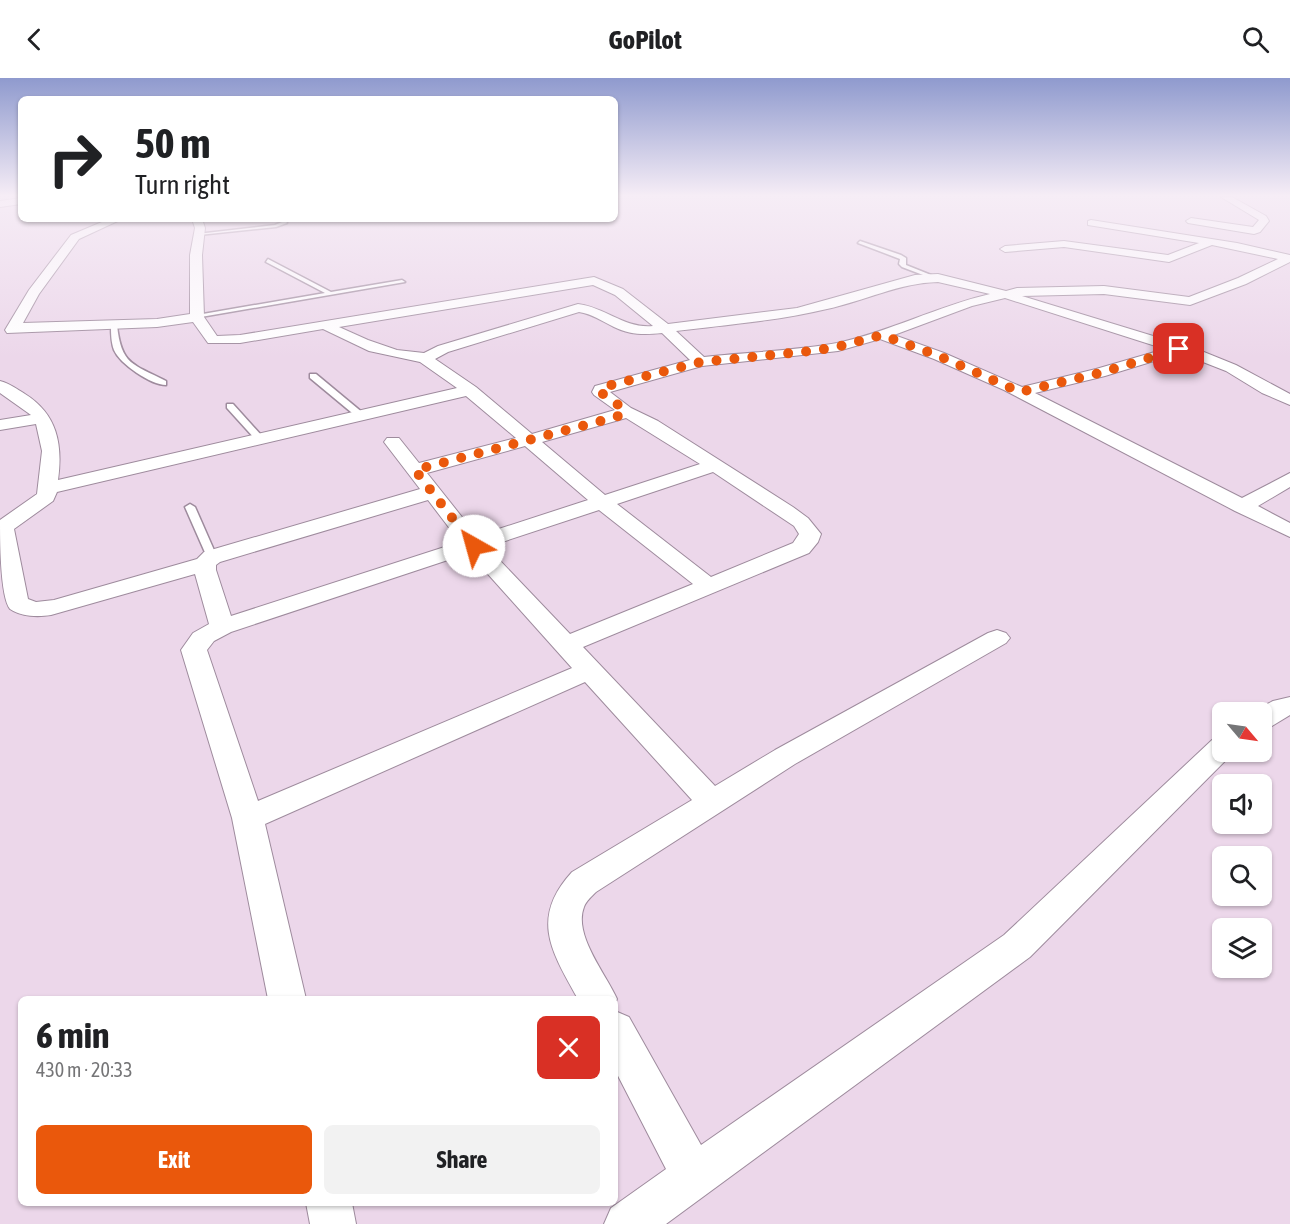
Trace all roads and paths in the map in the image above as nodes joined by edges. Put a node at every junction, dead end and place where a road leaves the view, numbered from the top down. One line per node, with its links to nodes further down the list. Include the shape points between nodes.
1 (65, 250): 14 (street, via 33,293 10,333)
2 (197, 250): 13 (street)
3 (884, 250): 9 (lane, via 903,258 904,266)
4 (1107, 250): 5 (street, via 1163,259)
5 (1190, 250)
6 (1258, 250): 8 (street, via 1289,257)
7 (268, 261): 11 (lane)
8 (1287, 262): 12 (street, via 1190,301 1104,290)
9 (933, 277): 12 (street); 16 (street, via 812,309)
10 (402, 282): 11 (lane)
11 (330, 294): 13 (lane)
12 (1004, 294): 17 (street, via 949,309); 18 (street)
13 (197, 317): 14 (street); 15 (street, via 209,336 221,341)
14 (114, 325): 22 (lane, via 122,357)
15 (325, 325): 16 (street, via 594,280 605,283); 19 (street, via 370,348)
16 (663, 328): 19 (street, via 631,330 591,310 578,308 443,349); 20 (street)
17 (882, 335): 20 (street, via 812,351); 25 (street)
18 (1179, 349): 25 (street); 26 (street, via 1215,361)
19 (426, 358): 24 (street)
20 (701, 362): 28 (street, via 601,389)
21 (313, 376): 29 (lane)
22 (164, 383)
23 (0, 386): 30 (street)
24 (470, 390): 29 (street); 33 (street)
25 (1020, 392): 42 (street)
26 (1290, 400)
27 (230, 406): 32 (lane)
28 (625, 411): 33 (street, via 616,417); 35 (street)
29 (360, 415): 32 (street)
30 (41, 418): 31 (street); 38 (street, via 50,440)
31 (0, 425)
32 (259, 438): 38 (street)
33 (530, 440): 36 (street); 40 (street)
34 (393, 442): 36 (street)
35 (716, 465): 40 (street); 46 (street, via 794,516 810,534 801,548)
36 (415, 470): 39 (street)
37 (1290, 479): 42 (street)
38 (47, 488): 45 (street, via 46,497 4,527 17,603 21,606 57,608)
39 (432, 492): 44 (street); 45 (street)
40 (603, 503): 44 (street); 46 (street)
41 (190, 507): 45 (lane)
42 (1242, 507): 43 (street)
43 (1290, 531)
44 (474, 546): 47 (street); 49 (street)
45 (208, 560): 47 (street, via 205,570)
46 (710, 586): 49 (street)
47 (222, 627): 55 (street, via 205,635 194,650)
48 (997, 638): 54 (street)
49 (566, 645): 50 (street)
50 (590, 670): 54 (street); 55 (street)
51 (1290, 706): 52 (street)
52 (1272, 713)
53 (1212, 757): 59 (street, via 1017,946)
54 (712, 802): 57 (street, via 584,882 570,898 566,918 568,942)
55 (248, 818): 56 (street)
56 (286, 996)
57 (596, 996)
58 (618, 1036): 59 (street)
59 (694, 1176): 62 (street)
60 (330, 1206): 61 (street)
61 (333, 1224)
62 (627, 1224)

